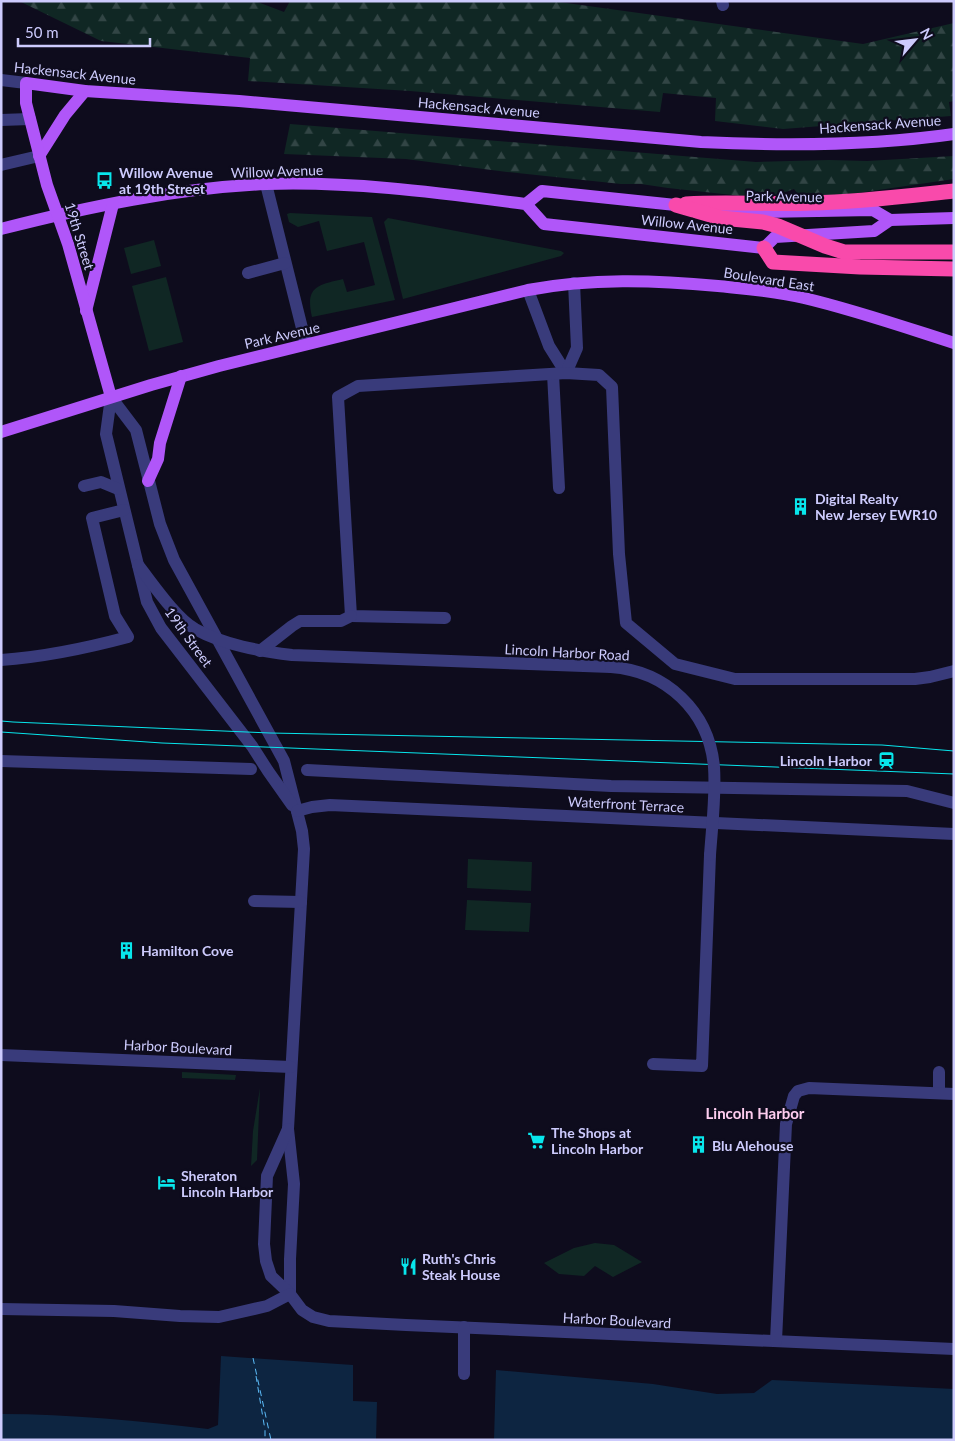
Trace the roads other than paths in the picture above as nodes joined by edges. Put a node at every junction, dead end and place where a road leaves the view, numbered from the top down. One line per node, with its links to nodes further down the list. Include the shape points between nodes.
1 (1, 80): 2 (street, Hackensack Avenue)
2 (26, 84): 3 (main road, Hackensack Avenue); 4 (main road, 19th Street)
3 (85, 91): 6 (main road, Hackensack Avenue, via 238,101 701,142 767,145 895,141); 7 (main road)
4 (30, 119): 5 (street); 7 (main road, 19th Street)
5 (1, 120)
6 (954, 134)
7 (39, 156): 8 (street); 14 (main road, 19th Street)
8 (1, 165)
9 (266, 184): 11 (main road, Willow Avenue); 12 (main road, Willow Avenue, via 398,188); 21 (street)
10 (954, 191): 13 (highway, via 812,203)
11 (113, 204): 14 (main road, Willow Avenue); 26 (main road)
12 (526, 204): 13 (main road, Willow Avenue, via 542,191); 19 (main road, Willow Avenue, via 544,224)
13 (676, 205): 16 (main road, Park Avenue, via 756,212 874,210); 18 (highway, via 721,218 763,222)
14 (58, 215): 17 (main road, Willow Avenue); 26 (main road, 19th Street)
15 (954, 218): 16 (main road, Park Avenue)
16 (890, 220): 18 (main road, Park Avenue, via 874,231)
17 (1, 229)
18 (800, 236): 19 (main road, Park Avenue, via 774,237); 20 (highway, via 844,252)
19 (764, 248): 22 (highway, via 773,262)
20 (954, 252)
21 (285, 263): 23 (street); 27 (street)
22 (954, 269)
23 (248, 273)
24 (574, 283): 25 (main road, Park Avenue); 28 (main road, Boulevard East, via 671,282 778,293 853,311); 29 (street, via 577,348)
25 (528, 290): 27 (main road, Park Avenue); 29 (street)
26 (86, 312): 31 (main road, 19th Street)
27 (306, 344): 30 (main road, Park Avenue)
28 (954, 344)
29 (559, 374): 35 (street); 39 (street, via 358,386 338,397); 44 (street, via 599,375 612,387 626,622 675,664 735,679 915,679)
30 (181, 376): 31 (main road, Park Avenue); 33 (main road, via 158,458)
31 (111, 397): 32 (main road, Park Avenue); 33 (street, 19th Street, via 136,430); 36 (street, 19th Street, via 106,434)
32 (1, 432)
33 (148, 481): 41 (street, 19th Street, via 174,560)
34 (84, 486): 36 (street, via 101,482)
35 (559, 488)
36 (118, 489): 37 (street, 19th Street)
37 (124, 510): 38 (street, 19th Street); 43 (street, via 92,518 115,616 128,637 85,648)
38 (138, 565): 41 (street, Lincoln Harbor Road, via 185,620 194,628); 49 (street, 19th Street, via 147,602 156,619)
39 (351, 616): 40 (street); 42 (street, via 341,621 300,621)
40 (445, 618)
41 (218, 638): 42 (street, Lincoln Harbor Road); 49 (street, 19th Street, via 281,754)
42 (260, 652): 54 (street, Lincoln Harbor Road, bridge, via 611,667 632,670 661,681 687,702 710,745 714,767 702,1066)
43 (1, 660)
44 (954, 672)
45 (1, 761): 46 (street)
46 (251, 769)
47 (307, 770): 48 (street, via 611,786 907,791)
48 (954, 803)
49 (297, 811): 50 (street, Waterfront Terrace, via 330,805); 52 (street, 19th Street, via 304,840)
50 (954, 834)
51 (254, 901): 52 (street)
52 (301, 902): 55 (street, 19th Street)
53 (1, 1055): 55 (street, Harbor Boulevard)
54 (654, 1064)
55 (291, 1067): 59 (street, Harbor Boulevard)
56 (939, 1072): 57 (street)
57 (939, 1093): 58 (street); 63 (street, via 809,1088 798,1091 794,1096 786,1124)
58 (954, 1094)
59 (288, 1129): 60 (street, Harbor Boulevard, via 294,1184); 60 (street, Harbor Boulevard, via 267,1176 264,1244 271,1276)
60 (290, 1294): 61 (street, via 267,1306 219,1317); 62 (street, Harbor Boulevard, via 307,1314 329,1321)
61 (1, 1309)
62 (464, 1327): 63 (street, Harbor Boulevard); 65 (street)
63 (776, 1341): 64 (street, Harbor Boulevard)
64 (954, 1349)
65 (464, 1374)

